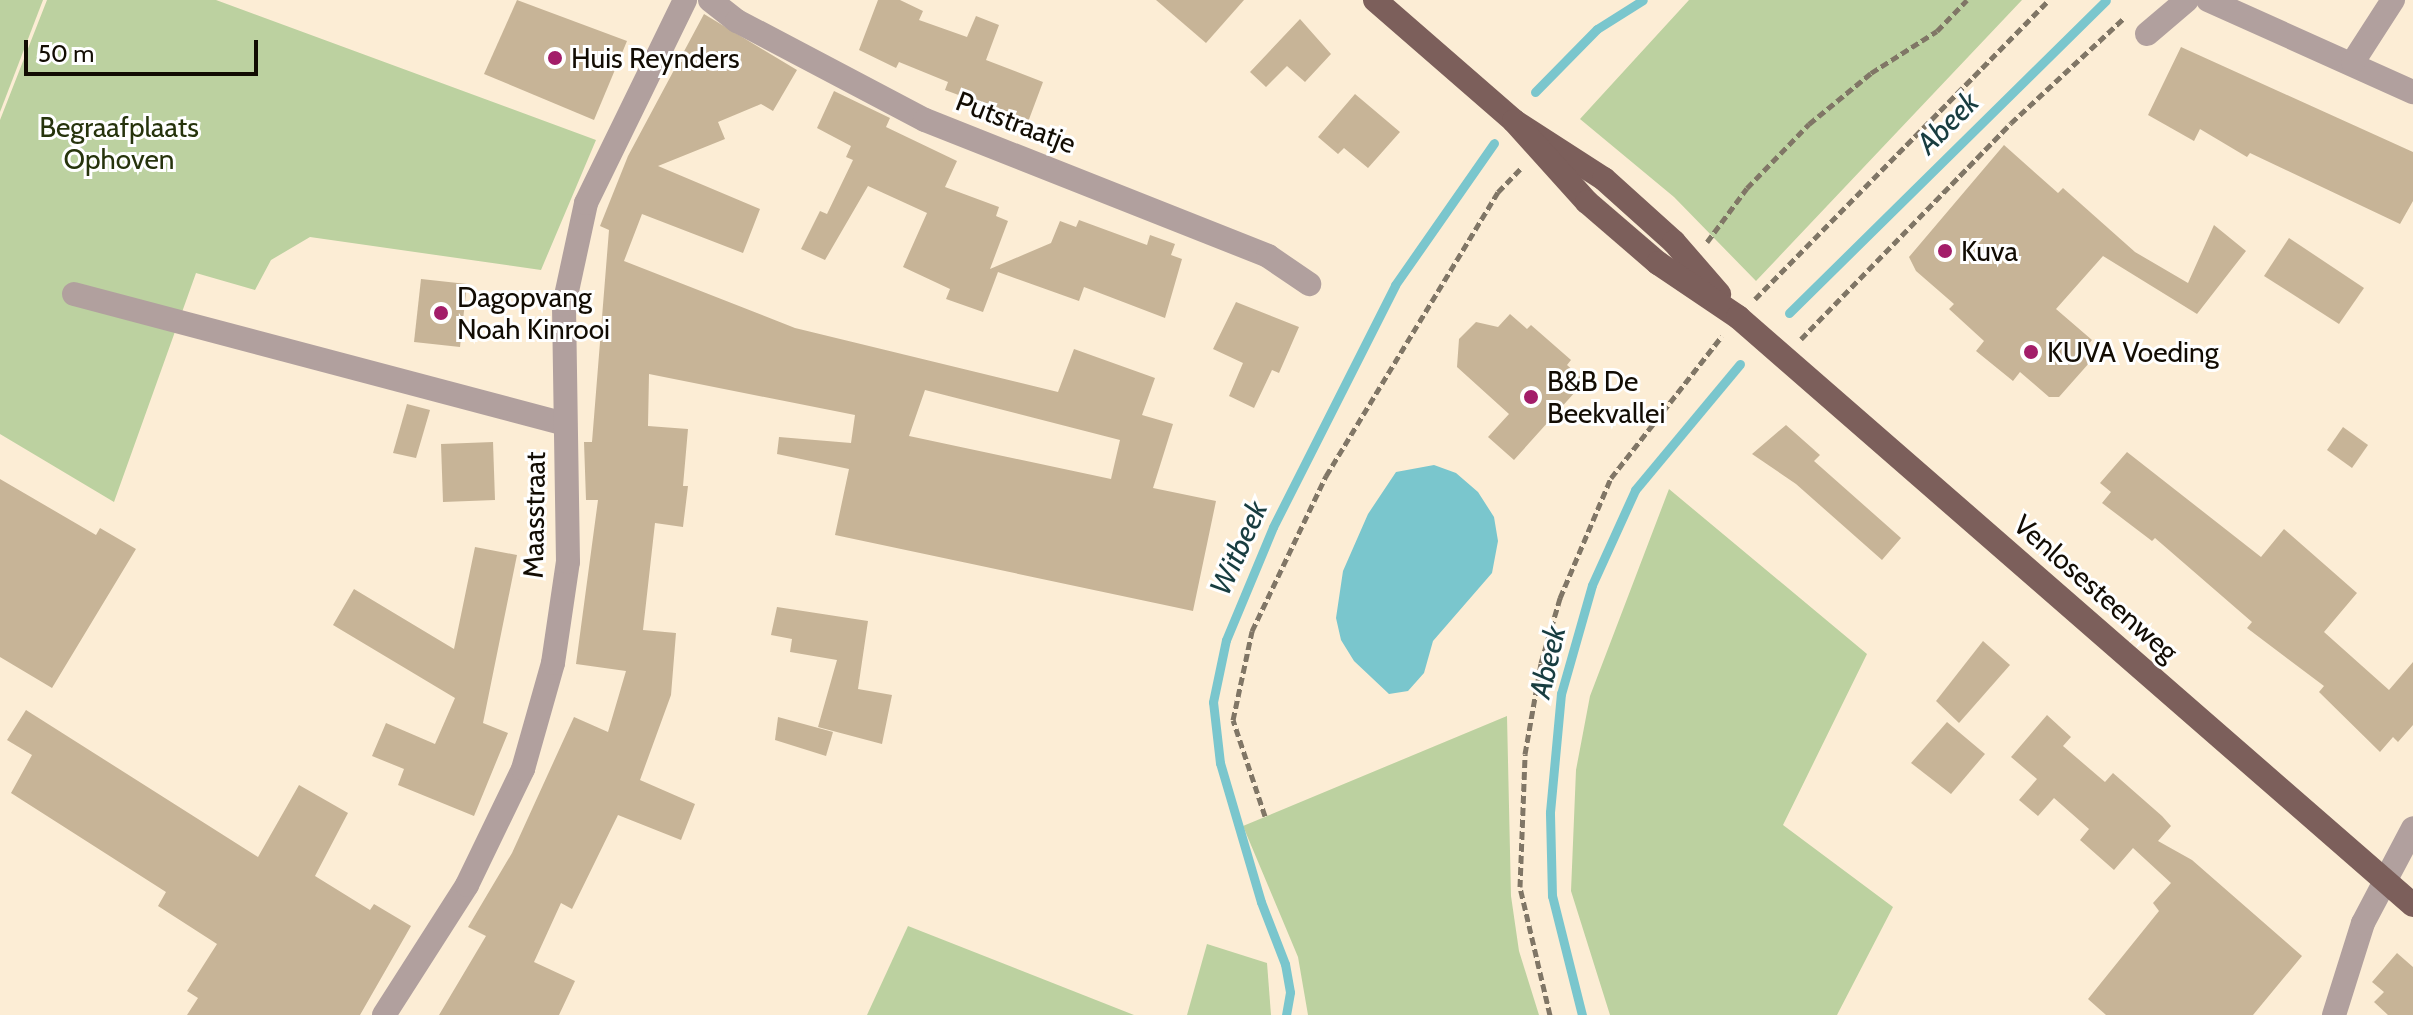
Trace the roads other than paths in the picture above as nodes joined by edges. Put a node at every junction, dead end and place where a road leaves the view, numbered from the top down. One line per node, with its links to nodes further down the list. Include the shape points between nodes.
1 (685, 0): 14 (street, Maasstraat, via 586,203 564,305)
2 (710, 0): 11 (street, Putstraatje, via 751,28 925,120 1268,256)
3 (1375, 0): 10 (main road, Venlosesteenweg)
4 (2187, 0): 7 (street)
5 (2208, 0): 8 (street)
6 (2393, 0): 8 (street)
7 (2147, 34)
8 (2353, 62): 9 (street)
9 (2413, 92)
10 (1514, 121): 13 (main road, Venlosesteenweg, via 1587,202 1658,263); 13 (main road, Venlosesteenweg, via 1604,179 1692,263)
11 (1309, 284)
12 (74, 294): 14 (street)
13 (1738, 317): 16 (main road, Venlosesteenweg)
14 (565, 424): 18 (street, Maasstraat, via 568,562 553,663 523,769 467,885)
15 (2413, 828): 16 (street)
16 (2384, 881): 17 (main road, Venlosesteenweg); 19 (street, via 2363,923)
17 (2413, 905)
18 (384, 1015)
19 (2334, 1015)

